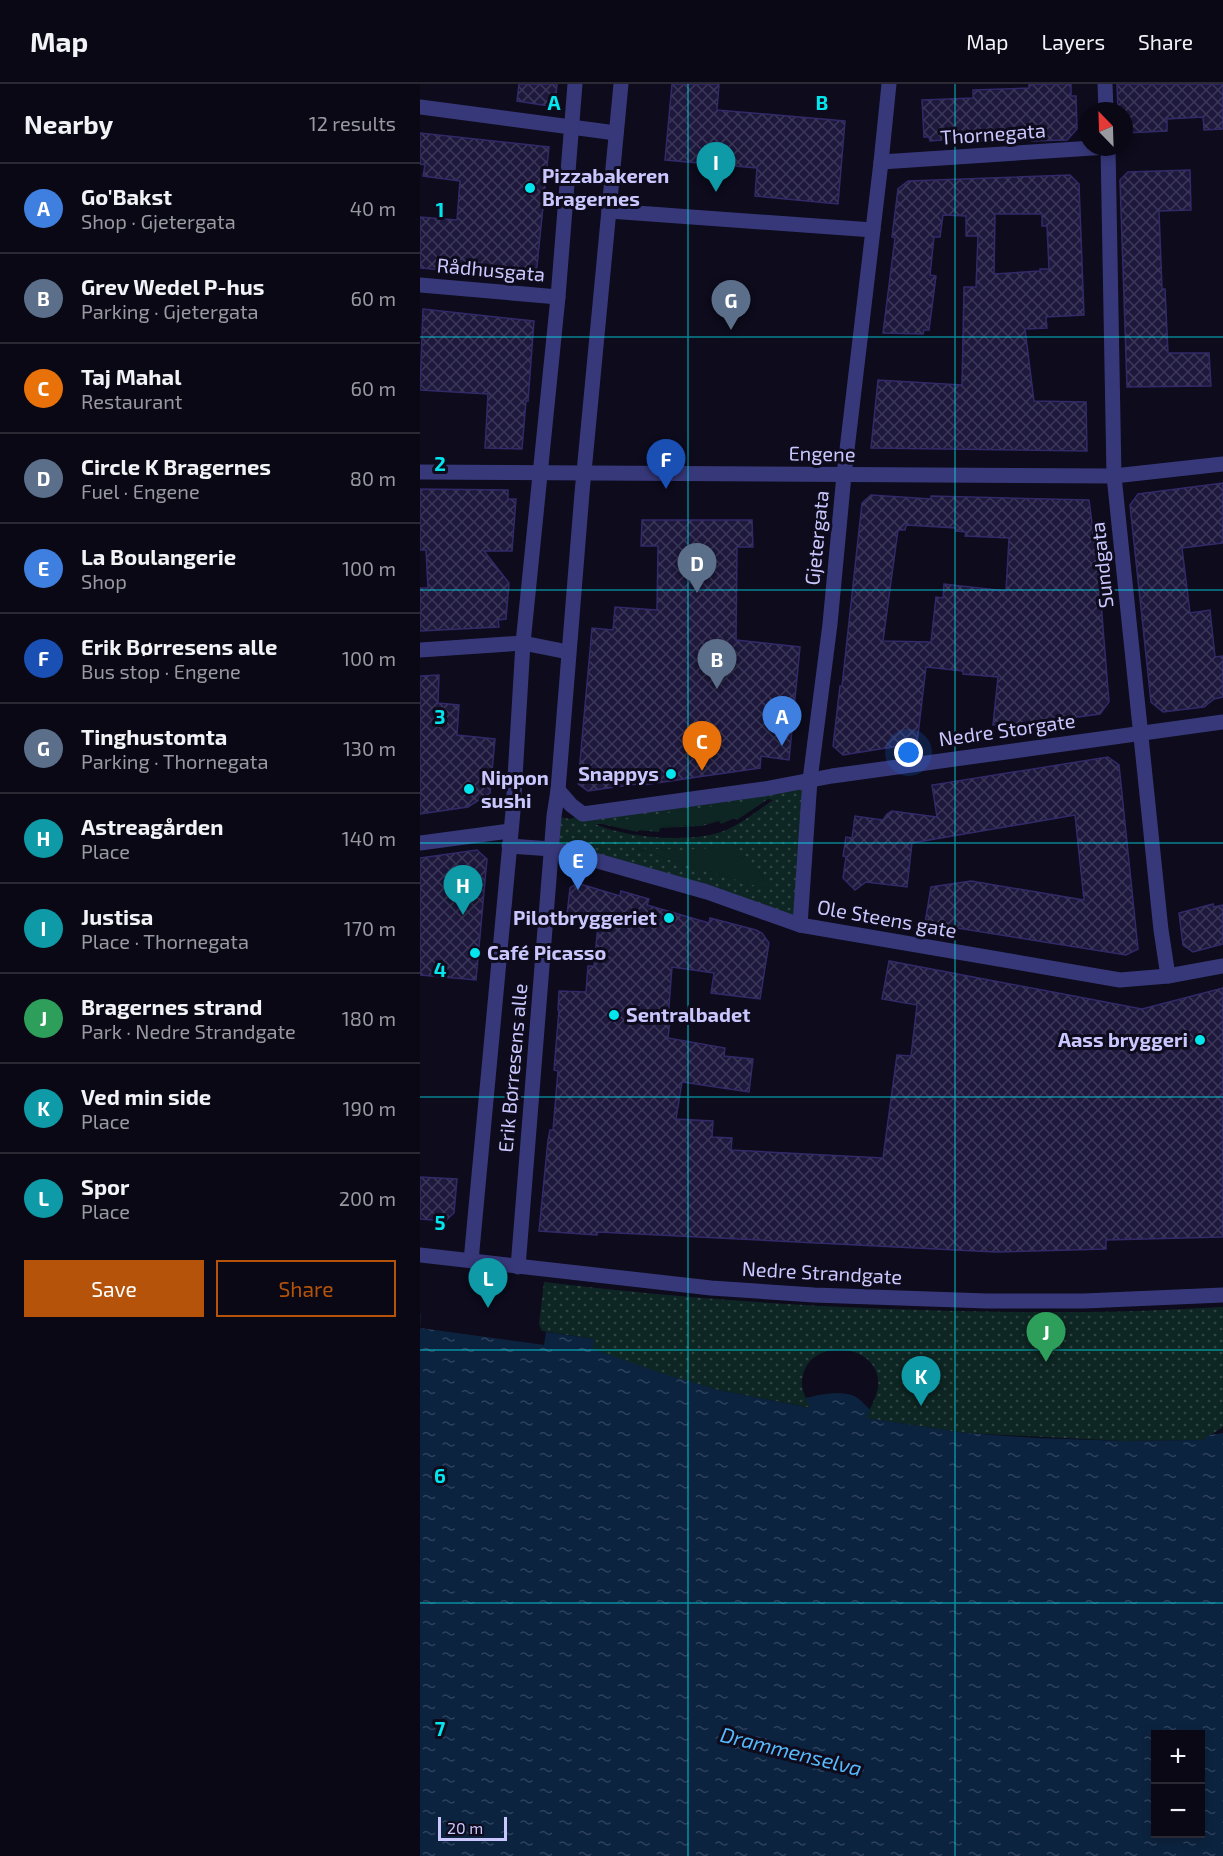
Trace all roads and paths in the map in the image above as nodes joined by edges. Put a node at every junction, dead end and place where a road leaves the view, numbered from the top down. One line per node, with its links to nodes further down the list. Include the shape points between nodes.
1 (575, 84): 7 (street, Erik Børresens alle)
2 (621, 84): 8 (street, Erik Børresens alle)
3 (889, 84): 11 (street, Gjetergata)
4 (1105, 84): 5 (street)
5 (1106, 102)
6 (420, 108): 7 (street)
7 (572, 128): 8 (street); 15 (street, Erik Børresens alle)
8 (616, 133): 12 (street, Erik Børresens alle)
9 (1079, 149): 11 (street, Thornegata)
10 (1107, 156): 21 (street, Sundgata)
11 (881, 162): 13 (street, Gjetergata)
12 (609, 212): 13 (street); 19 (street, Erik Børresens alle)
13 (873, 230): 20 (street, Gjetergata)
14 (420, 285): 15 (street, Rådhusgata)
15 (558, 297): 18 (street, Erik Børresens alle)
16 (1223, 464): 21 (street, Engene)
17 (420, 472): 18 (street, Engene)
18 (539, 472): 19 (street, Engene); 22 (street, Erik Børresens alle)
19 (584, 473): 20 (street, Engene); 24 (street, Erik Børresens alle)
20 (844, 475): 21 (street, Engene); 27 (street, Gjetergata)
21 (1114, 476): 26 (street, Sundgata)
22 (523, 644): 23 (street); 24 (street); 29 (street, Erik Børresens alle)
23 (420, 650)
24 (568, 652): 28 (street, Erik Børresens alle)
25 (1223, 722): 26 (street, Nedre Storgate)
26 (1140, 733): 27 (street, Nedre Storgate); 34 (street, Sundgata)
27 (810, 780): 28 (street, Nedre Storgate, via 583,814); 32 (street, Gjetergata)
28 (558, 790): 31 (street, Erik Børresens alle)
29 (510, 839): 30 (street); 31 (street, Ole Steens gate); 36 (street, Erik Børresens alle)
30 (420, 843)
31 (552, 849): 32 (street, Ole Steens gate, via 707,892); 37 (street, Erik Børresens alle)
32 (800, 925): 34 (street, Ole Steens gate, via 1120,981)
33 (1223, 966): 34 (street, Ole Steens gate)
34 (1168, 976)
35 (420, 1255): 36 (street, Nedre Strandgate)
36 (471, 1261): 37 (street, Nedre Strandgate)
37 (518, 1267): 38 (street, Nedre Strandgate, via 814,1295 998,1301)
38 (1223, 1295)

